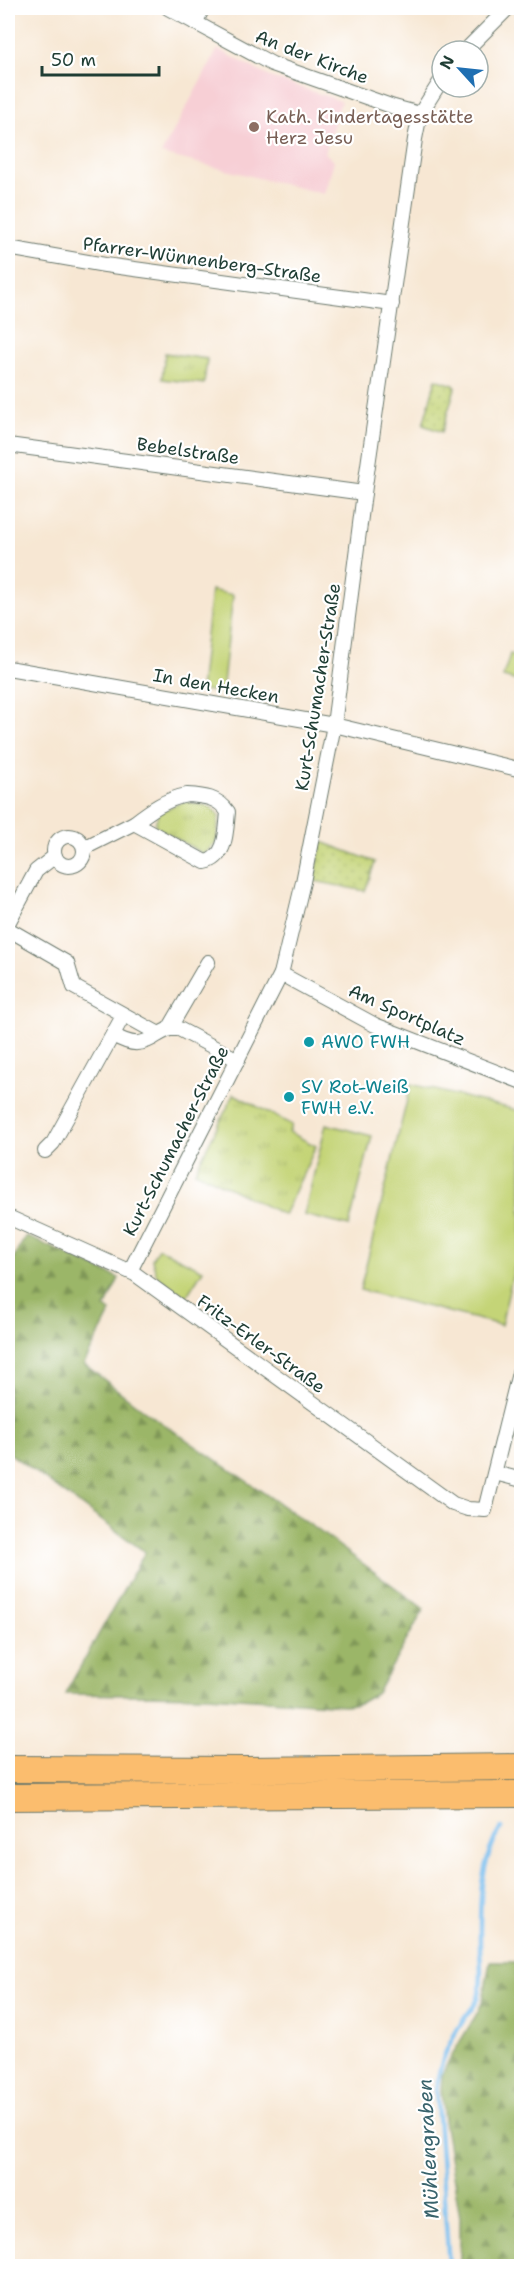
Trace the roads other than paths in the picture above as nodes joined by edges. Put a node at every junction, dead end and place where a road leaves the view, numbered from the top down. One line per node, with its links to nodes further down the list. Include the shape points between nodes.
1 (168, 8): 4 (street, An der Kirche)
2 (203, 8): 4 (street)
3 (508, 8): 5 (street)
4 (195, 22): 7 (street, An der Kirche, via 272,64)
5 (477, 39)
6 (430, 98): 7 (street, Kurt-Schumacher-Straße)
7 (420, 114): 9 (street, Kurt-Schumacher-Straße)
8 (8, 248): 9 (street, Pfarrer-Wünnenberg-Straße)
9 (392, 304): 11 (street, Kurt-Schumacher-Straße)
10 (8, 445): 11 (street, Bebelstraße)
11 (364, 493): 13 (street, Kurt-Schumacher-Straße)
12 (8, 668): 13 (street, In den Hecken)
13 (334, 725): 14 (street, In den Hecken); 21 (street, Kurt-Schumacher-Straße)
14 (522, 770)
15 (134, 823): 15 (street, via 205,862 219,856 228,812 213,799 187,795 157,805); 16 (street)
16 (84, 848): 17 (street, via 80,862 73,866 66,866); 17 (street, via 81,841 68,836 56,842)
17 (55, 856): 18 (street, via 36,872)
18 (8, 923)
19 (8, 929): 22 (street, via 67,963 74,987)
20 (208, 962): 23 (street)
21 (281, 974): 25 (street, Kurt-Schumacher-Straße); 26 (street, Am Sportplatz, via 375,1025)
22 (123, 1016): 23 (street); 24 (street)
23 (164, 1032): 24 (street, via 146,1043 133,1043); 25 (street, via 179,1029)
24 (114, 1035): 27 (street)
25 (238, 1060): 29 (street, Kurt-Schumacher-Straße)
26 (522, 1082)
27 (45, 1151)
28 (8, 1217): 29 (street, Fritz-Erler-Straße)
29 (130, 1271): 31 (street, Fritz-Erler-Straße, via 453,1504 485,1510)
30 (522, 1361): 31 (street)
31 (495, 1473): 32 (street)
32 (522, 1480)
33 (522, 1767): 34 (highway)
34 (8, 1769)
35 (522, 1794): 36 (highway)
36 (8, 1797)

